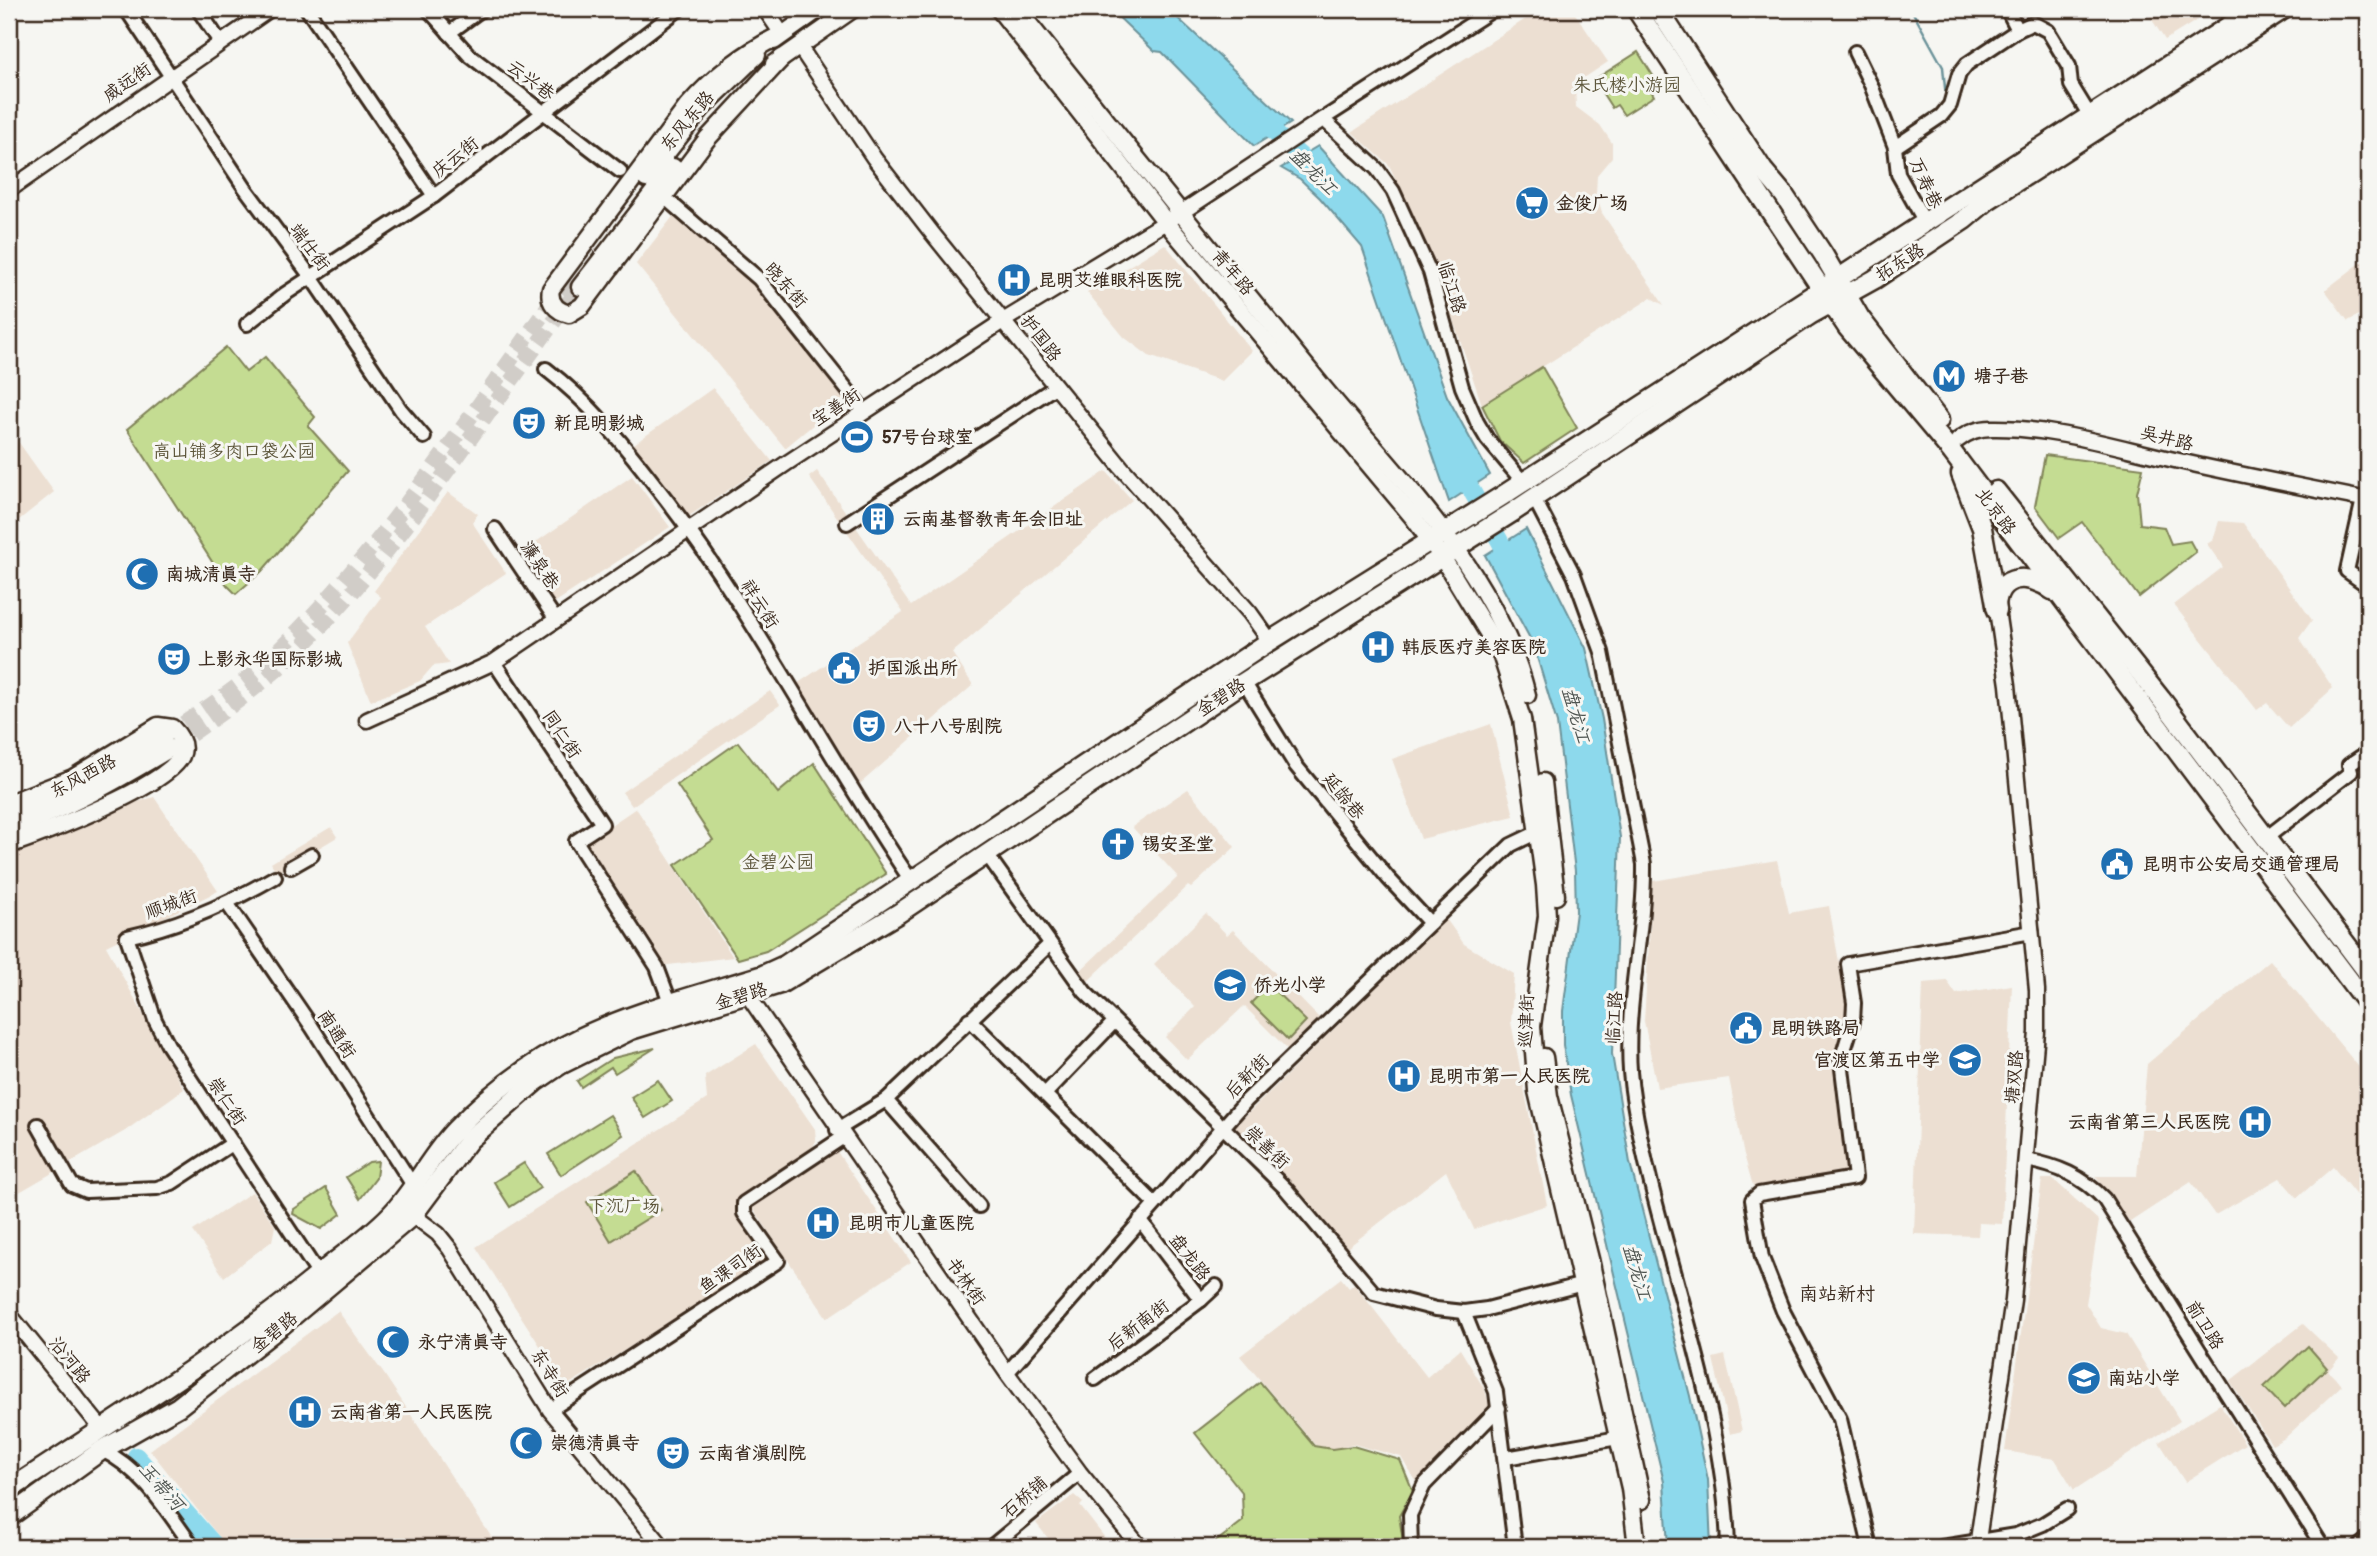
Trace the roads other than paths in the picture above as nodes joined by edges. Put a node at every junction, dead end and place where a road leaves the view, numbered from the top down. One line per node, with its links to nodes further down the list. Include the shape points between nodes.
1 (125, 9): 26 (street, 端仕街)
2 (198, 9): 22 (street)
3 (270, 9): 22 (street, 威远街)
4 (307, 9): 33 (street)
5 (428, 9): 20 (street, 云兴巷)
6 (482, 9): 20 (street)
7 (678, 9): 27 (street, 庆云街)
8 (765, 9): 21 (street)
9 (819, 9): 21 (main road, 东风东路)
10 (853, 9): 23 (main road, 东风东路)
11 (999, 9): 35 (main road, 青年路)
12 (1017, 9): 35 (main road, 青年路)
13 (1494, 9): 29 (street)
14 (1636, 9): 40 (main road, 北京路)
15 (1660, 9): 38 (main road, 北京路)
16 (2007, 9): 19 (street)
17 (2255, 9): 28 (main road, 拓东路)
18 (2284, 9): 39 (main road, 拓东路)
19 (2018, 30): 28 (street, via 2032,23 2048,31); 30 (street, 万寿巷, via 1967,64 1941,116)
20 (449, 33): 27 (street, 云兴巷, via 469,55)
21 (782, 34): 25 (main road, 东风东路, via 702,108 574,282 714,115); 34 (main road, via 745,53 711,79 687,107 551,289 557,309 569,314 582,306)
22 (220, 42): 26 (street, 威远街)
23 (799, 46): 25 (main road, 东风东路); 41 (street, 护国路, via 874,158)
24 (1855, 52): 30 (street)
25 (782, 58): 34 (main road, via 707,139)
26 (171, 75): 32 (street, 威远街); 37 (street, 端仕街, via 245,188)
27 (544, 111): 31 (street, 云兴巷); 33 (street, 庆云街)
28 (2090, 116): 36 (main road, 拓东路)
29 (1323, 119): 35 (street, 宝善街); 48 (street, 临江路, via 1377,169 1393,191 1430,272 1462,387 1477,422)
30 (1895, 148): 36 (street, 万寿巷, via 1898,174)
31 (620, 171)
32 (9, 190)
33 (434, 196): 37 (street, 庆云街)
34 (664, 197): 45 (street, 晓东街, via 759,279)
35 (1173, 218): 41 (street, 宝善街); 56 (main road, 青年路)
36 (1926, 224): 38 (main road, 拓东路)
37 (311, 277): 42 (street, 庆云街); 46 (street, 端仕街)
38 (1838, 278): 39 (main road, 北京路); 40 (main road, 拓东路)
39 (1848, 295): 40 (main road, 拓东路); 47 (main road, 北京路)
40 (1826, 297): 47 (main road, 北京路); 48 (main road, 拓东路); 50 (main road, 拓东路)
41 (1003, 321): 44 (street, 护国路); 45 (street, 宝善街)
42 (247, 324)
43 (546, 369): 54 (street, 祥云街, via 601,419)
44 (1055, 387): 53 (street); 62 (street, 护国路, via 1251,613)
45 (865, 411): 54 (street, 宝善街)
46 (424, 437)
47 (1955, 446): 51 (street, 吴井路, via 1968,432 2016,430 2125,448); 59 (main road, 北京路); 60 (main road, via 1982,528); 71 (main road, 北京路)
48 (1523, 482): 49 (main road, 拓东路)
49 (1502, 496): 56 (main road, 金碧路)
50 (1534, 498): 52 (main road, 拓东路); 130 (street, 临江路, via 1590,612 1612,693 1644,864 1630,1010 1632,1093 1660,1226 1721,1461)
51 (2366, 500): 58 (street, via 2347,571)
52 (1513, 512): 57 (main road, 金碧路)
53 (847, 523)
54 (689, 527): 61 (street, 宝善街); 77 (street, 祥云街)
55 (495, 529): 61 (street, 濂泉巷)
56 (1437, 536): 57 (main road, 青年路); 62 (main road, 金碧路)
57 (1454, 549): 64 (main road, 金碧路); 70 (main road, 巡津街, via 1513,684); 102 (main road, 巡津街, via 1504,629 1533,717 1555,865 1544,1061)
58 (2368, 586)
59 (2061, 598): 60 (main road, via 2038,581 2020,577 2000,591); 86 (main road, 北京路)
60 (1997, 610): 80 (street, 塘双路)
61 (556, 620): 63 (street, 宝善街)
62 (1270, 641): 77 (main road, 金碧路)
63 (494, 662): 65 (street, 宝善街); 85 (street, 同仁街, via 602,824 576,841 657,967)
64 (1244, 682): 74 (main road, 金碧路); 79 (street, 延龄巷, via 1296,766)
65 (367, 720)
66 (2368, 752): 71 (street, via 2349,765 2351,772)
67 (9, 803): 72 (main road, via 73,778 158,726 172,728 181,740 179,760 161,775 99,810)
68 (9, 817): 69 (main road, 东风西路, via 52,802 168,743 104,789)
69 (9, 829)
70 (1538, 832): 79 (street, 后新街, via 1511,845); 102 (main road, 巡津街, via 1546,916 1534,994 1533,1058 1544,1128)
71 (2266, 838): 83 (main road, 北京路)
72 (9, 845)
73 (312, 855): 75 (street)
74 (988, 856): 82 (street, 崇善街); 84 (main road, 金碧路, via 780,984)
75 (291, 867)
76 (275, 877): 78 (street, 顺城街)
77 (912, 881): 85 (main road, 金碧路, via 785,965)
78 (227, 903): 81 (street, 顺城街); 96 (street, 南通街)
79 (1430, 923): 92 (street, 后新街)
80 (2032, 932): 95 (street, 塘双路, via 2037,1032); 131 (street, via 1849,964 1853,1021 1841,1060 1855,1178 1759,1194 1752,1200 1762,1258 1783,1311 1840,1419)
81 (127, 937): 94 (street, 崇仁街, via 155,1020)
82 (1050, 944): 87 (street); 88 (street, 崇善街)
83 (2367, 968)
84 (747, 995): 93 (street, 书林街); 99 (main road, 金碧路, via 631,1030 560,1065 469,1140)
85 (670, 1002): 96 (main road, 金碧路, via 588,1032 527,1068 455,1130)
86 (2368, 1005)
87 (969, 1019): 89 (street); 90 (street)
88 (1114, 1022): 89 (street); 92 (street, 崇善街)
89 (1045, 1094): 97 (street)
90 (886, 1100): 93 (street); 98 (street)
91 (38, 1125): 94 (street, via 72,1185 86,1191 157,1188)
92 (1222, 1128): 97 (street, 后新街); 105 (street, 崇善街, via 1286,1189 1374,1293)
93 (839, 1134): 108 (street, 书林街); 111 (street, 鱼课司街, via 744,1202 744,1213 778,1261)
94 (233, 1143): 101 (street, 崇仁街)
95 (2026, 1160): 121 (street, 塘双路, via 2013,1300); 133 (street, 前卫路, via 2066,1170 2104,1199)
96 (414, 1187): 101 (main road, 金碧路, via 393,1213)
97 (1156, 1203): 100 (street, 后新街)
98 (979, 1206)
99 (413, 1215): 111 (street, 东寺街, via 450,1249); 114 (main road, 金碧路, via 201,1391)
100 (1140, 1220): 104 (street, 盘龙路); 108 (street, 后新街)
101 (319, 1275): 107 (main road, 金碧路)
102 (1589, 1282): 105 (street, 崇善街); 113 (main road, 巡津街); 129 (main road, 巡津街, via 1640,1483)
103 (1216, 1286): 104 (street, 盘龙路)
104 (1201, 1300): 109 (street, 后新南街)
105 (1464, 1312): 110 (street)
106 (9, 1314): 112 (street, 沿河路)
107 (192, 1370): 112 (main road, 金碧路); 119 (main road, via 17,1500)
108 (1007, 1373): 116 (street, 书林街)
109 (1095, 1379)
110 (1499, 1408): 115 (street); 126 (street, via 1424,1485 1410,1514)
111 (550, 1410): 123 (street, 东寺街)
112 (102, 1429): 117 (main road, 金碧路)
113 (1618, 1438): 115 (street); 128 (main road, 巡津街)
114 (102, 1450): 119 (main road, 金碧路); 122 (street, via 122,1460 149,1488)
115 (1506, 1458): 127 (street)
116 (1080, 1473): 124 (street, 石桥铺); 125 (street, 书林街)
117 (9, 1490)
118 (2067, 1509): 121 (street, via 2016,1535)
119 (16, 1511)
120 (2368, 1539): 134 (street)
121 (1977, 1545): 132 (street, via 1959,1542)
122 (193, 1547)
123 (663, 1547)
124 (991, 1547)
125 (1140, 1547)
126 (1411, 1547)
127 (1515, 1547)
128 (1637, 1547)
129 (1646, 1547)
130 (1728, 1547)
131 (1870, 1547)
132 (1942, 1547)
133 (2323, 1547)
134 (2358, 1547)

